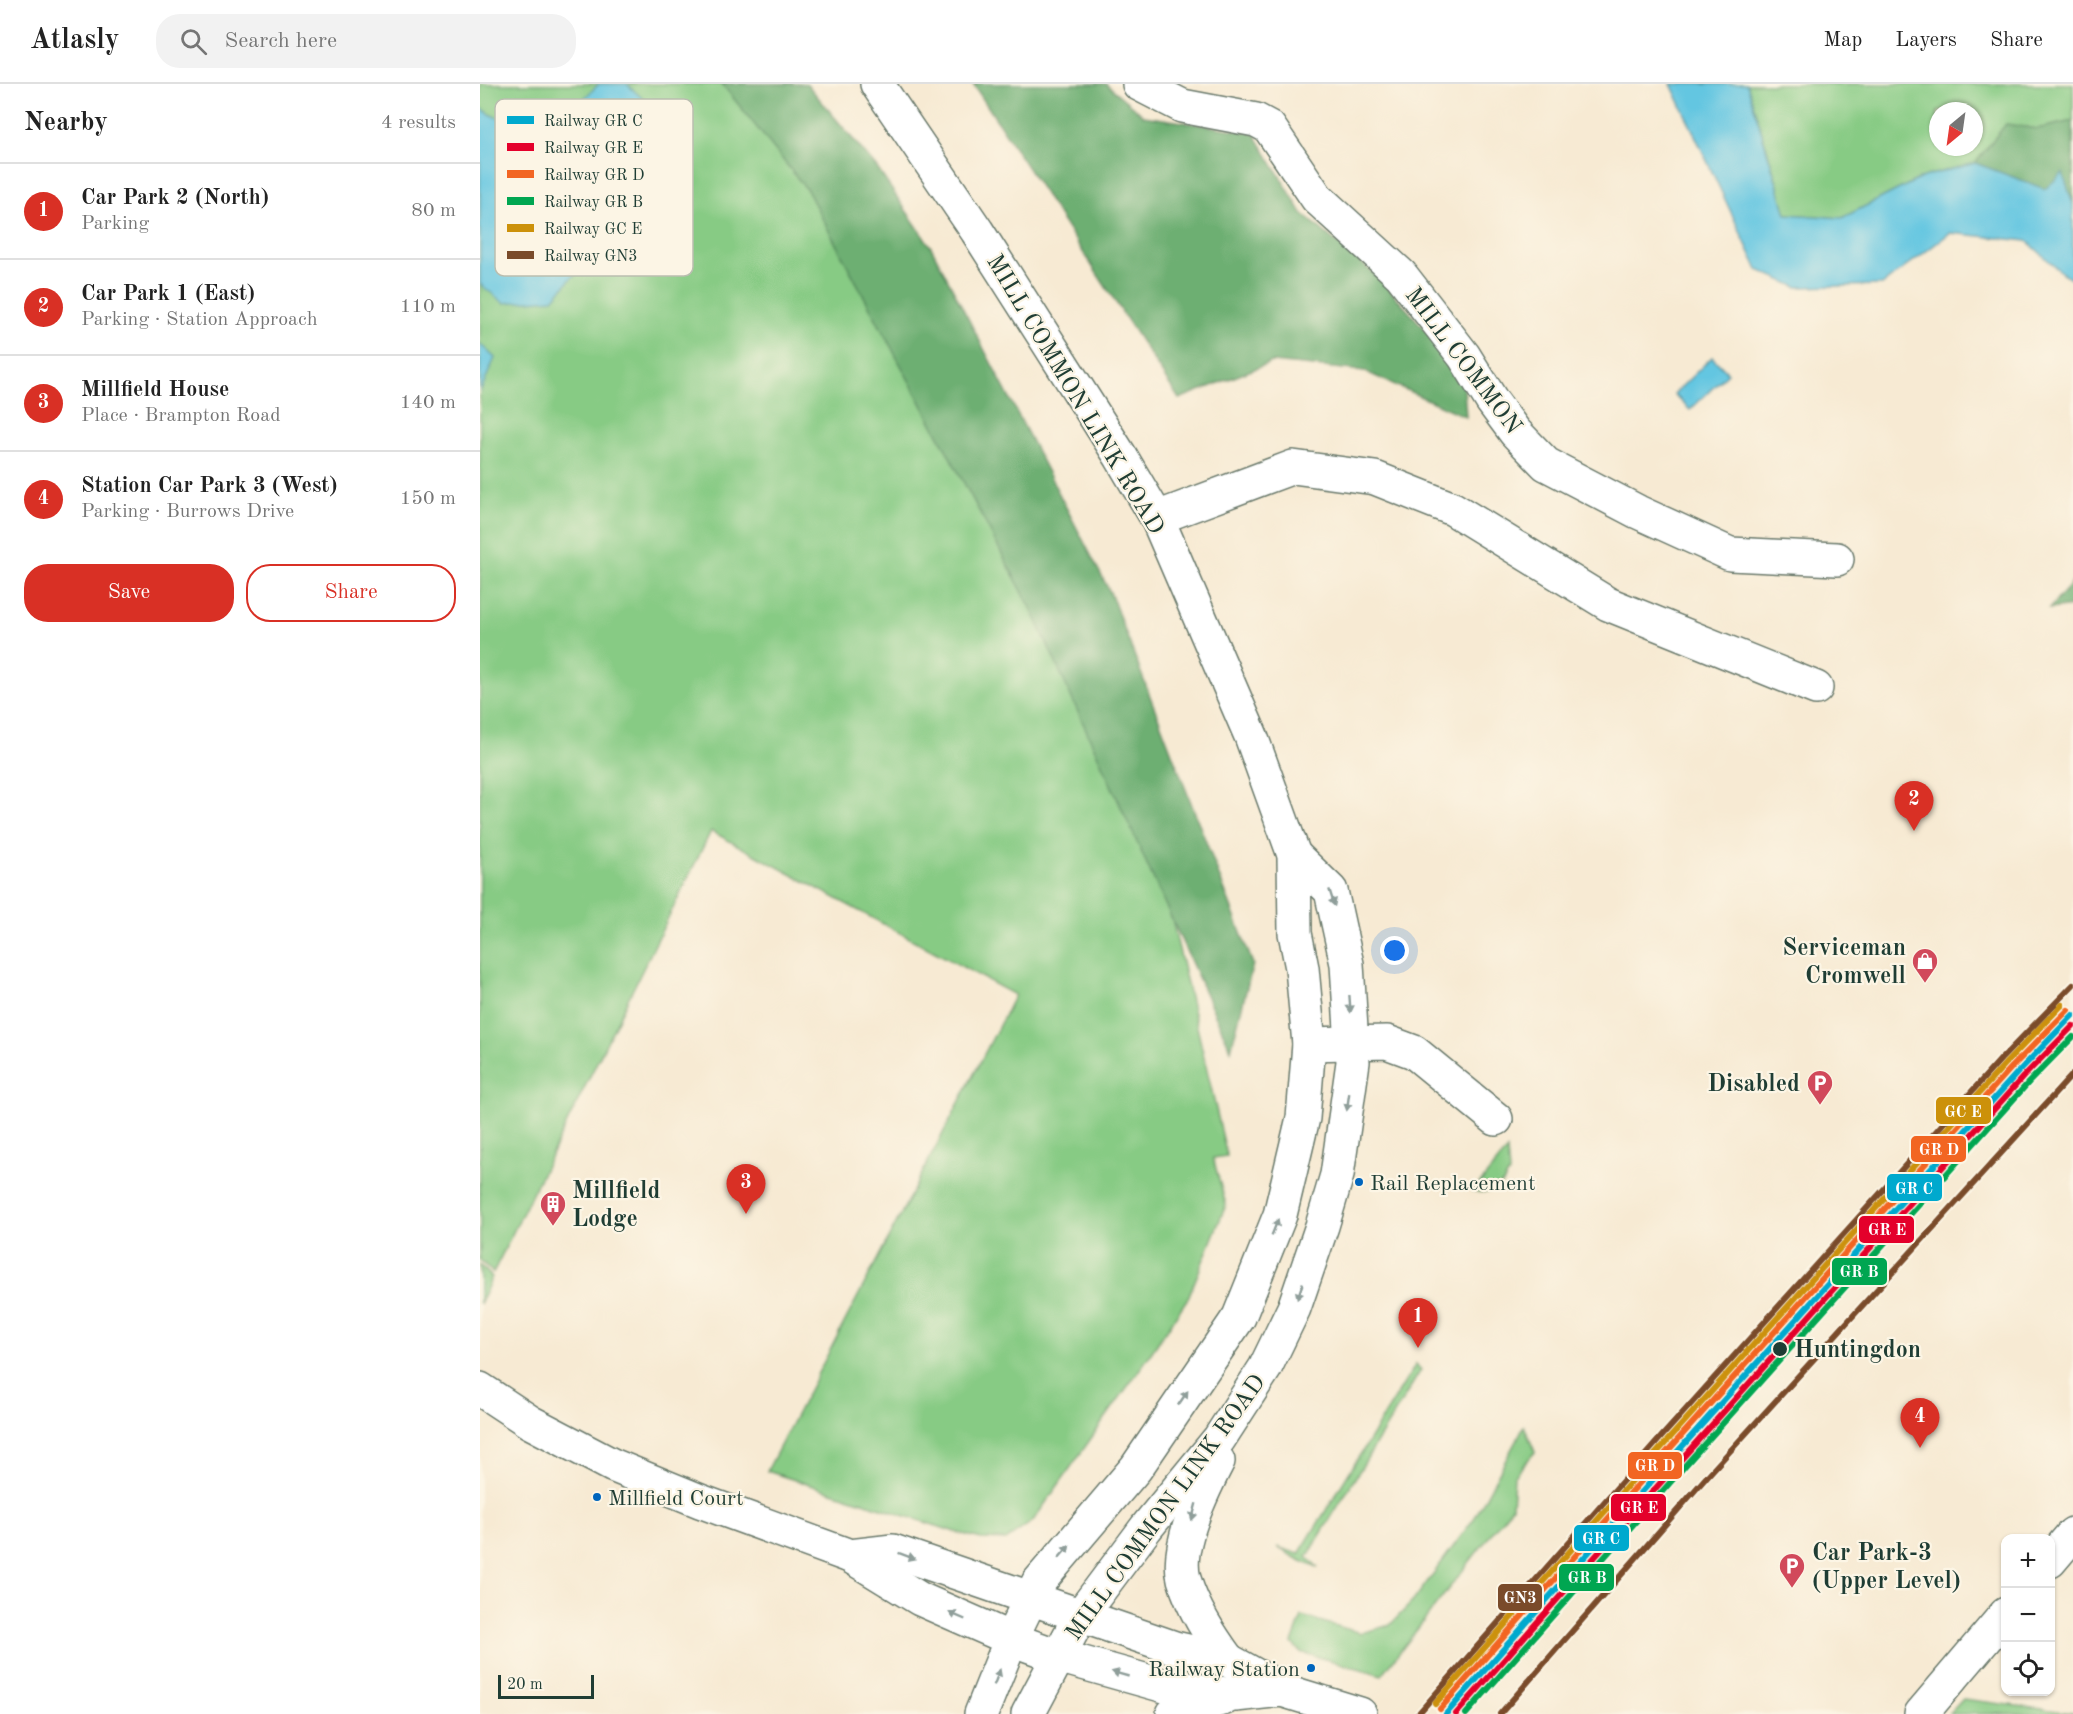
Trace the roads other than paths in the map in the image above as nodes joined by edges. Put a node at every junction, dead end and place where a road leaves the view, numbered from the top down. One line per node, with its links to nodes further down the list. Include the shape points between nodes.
1 (877, 84): 3 (main road, MILL COMMON LINK ROAD, via 977,231)
2 (1139, 84): 4 (main road, MILL COMMON, via 1182,106 1256,120 1269,127 1317,198 1401,275 1464,356 1515,432 1546,464 1638,513 1730,554)
3 (1157, 519): 5 (main road, via 1293,467 1375,478 1453,509 1608,604); 6 (main road, MILL COMMON LINK ROAD, via 1251,736)
4 (1837, 559)
5 (1816, 688)
6 (1294, 855): 7 (main road, MILL COMMON LINK ROAD, via 1295,933); 8 (main road, MILL COMMON LINK ROAD, one-way to 8, via 1331,891 1347,964)
7 (1309, 1044): 8 (main road); 15 (main road, MILL COMMON LINK ROAD, one-way to 7, via 1047,1572 1136,1467 1239,1317 1280,1215 1303,1118)
8 (1353, 1044): 9 (main road, via 1387,1042 1414,1052); 11 (main road, MILL COMMON LINK ROAD, one-way to 11, via 1337,1175 1305,1277 1265,1368)
9 (1496, 1119)
10 (480, 1389): 14 (main road, via 530,1422 612,1465)
11 (1219, 1438): 16 (main road, MILL COMMON LINK ROAD); 20 (main road, one-way to 20, via 1221,1454 1197,1501 1183,1554 1184,1577 1202,1623)
12 (2073, 1534): 13 (main road)
13 (2055, 1555)
14 (850, 1556): 15 (main road, one-way to 15, via 893,1551); 18 (main road, one-way to 14, via 920,1599)
15 (1029, 1599): 16 (main road); 18 (main road, MILL COMMON LINK ROAD)
16 (1080, 1616): 19 (main road, MILL COMMON LINK ROAD); 20 (main road, via 1175,1648)
17 (2001, 1620): 27 (main road)
18 (1011, 1639): 19 (main road); 23 (main road, MILL COMMON LINK ROAD, one-way to 18)
19 (1058, 1656): 22 (main road, one-way to 19, via 1165,1686); 24 (main road, MILL COMMON LINK ROAD)
20 (1228, 1660): 21 (main road)
21 (1281, 1690): 22 (main road); 26 (main road)
22 (1235, 1695): 25 (main road)
23 (981, 1714)
24 (1028, 1714)
25 (1173, 1714)
26 (1360, 1714)
27 (1921, 1714)

